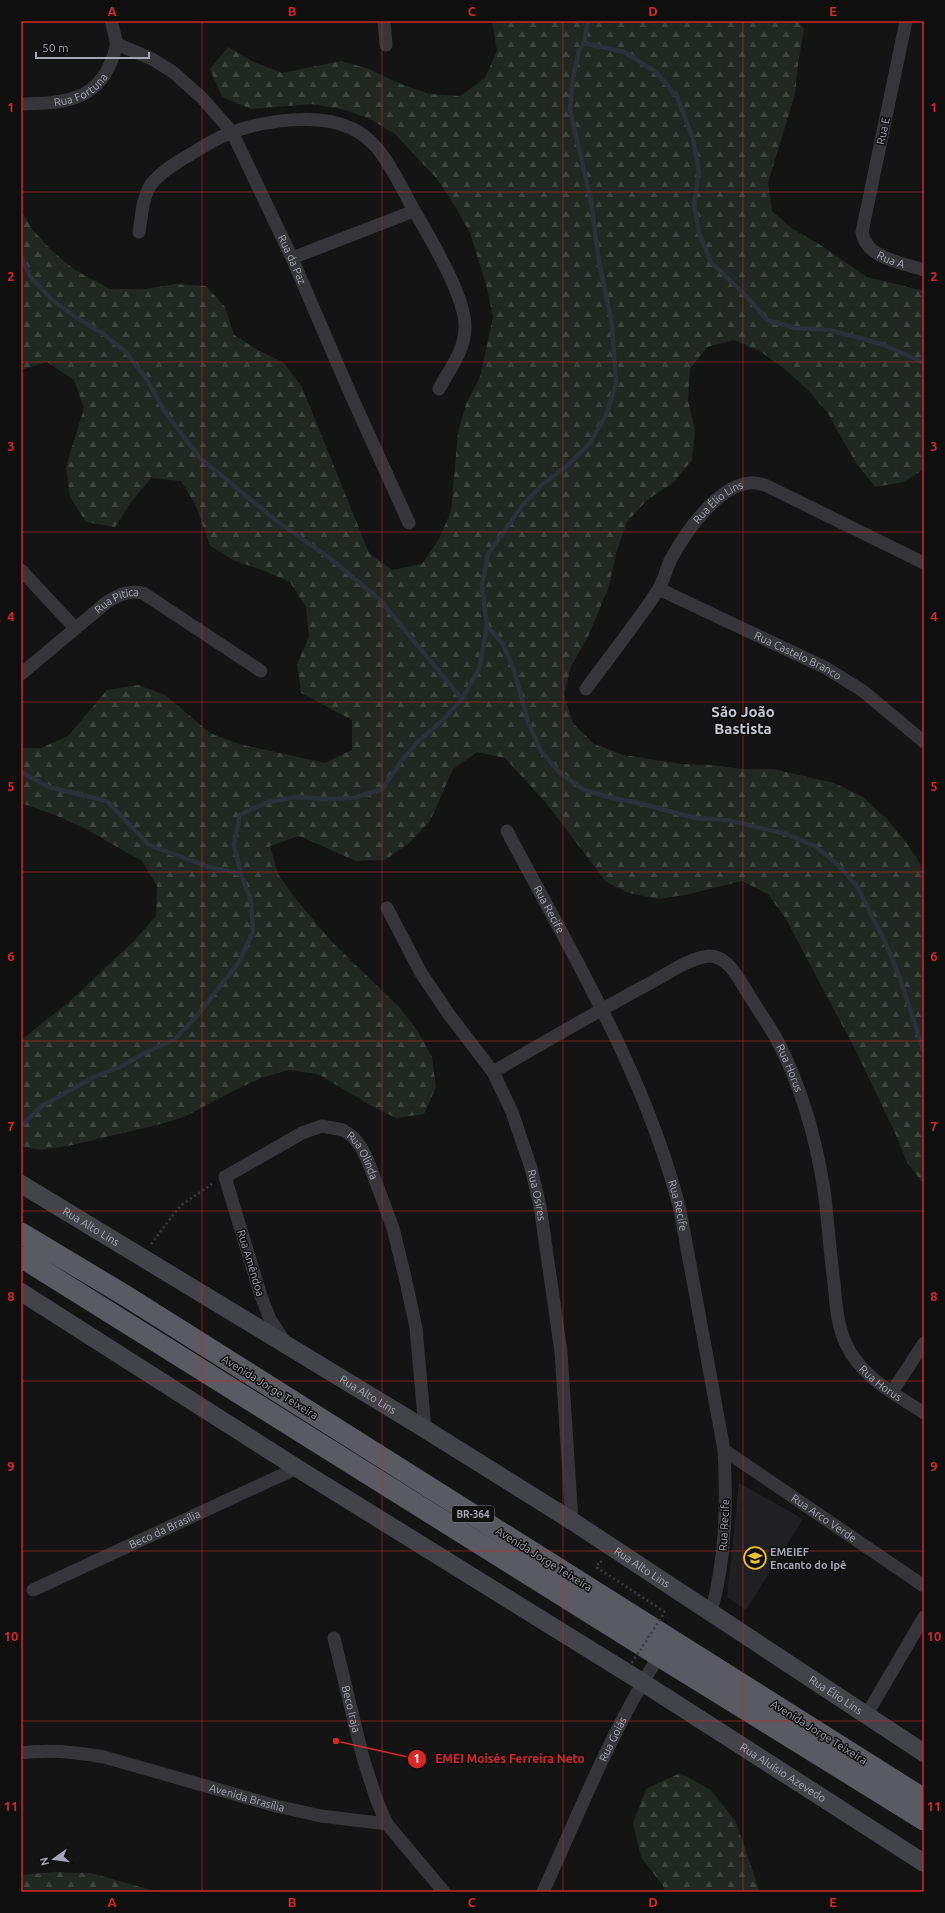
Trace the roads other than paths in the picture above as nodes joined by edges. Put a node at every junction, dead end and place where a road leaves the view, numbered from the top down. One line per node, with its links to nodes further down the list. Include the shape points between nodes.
1 (111, 21): 4 (street)
2 (384, 21): 5 (street)
3 (906, 21): 10 (street, Rua E, via 862,227)
4 (117, 44): 6 (street, Rua Fortuna, via 108,71 92,91 56,102); 7 (street, Rua da Paz, via 152,59 173,72 202,98)
5 (386, 45)
6 (21, 104)
7 (232, 132): 8 (street, via 268,123 320,120 352,128 378,148); 9 (street, via 180,160 152,183 143,204); 11 (street, Rua da Paz)
8 (414, 211): 11 (street); 13 (street, via 441,259 462,307 465,322 464,339)
9 (139, 232)
10 (864, 241): 12 (street, Rua A, via 875,254)
11 (292, 258): 14 (street, Rua da Paz)
12 (924, 270)
13 (439, 388)
14 (409, 523)
15 (924, 563): 17 (street, Rua Élio Lins, via 779,491 749,482 731,489 710,504 670,561)
16 (21, 570): 18 (street)
17 (658, 588): 21 (street, Rua Élio Lins); 22 (street, Rua Castelo Branco, via 826,668 863,691)
18 (75, 628): 19 (street, Rua Pitica, via 106,602 120,594 143,593); 20 (street, Rua Pitica)
19 (261, 671)
20 (21, 674)
21 (586, 689)
22 (924, 742)
23 (507, 831): 25 (street, Rua Recife)
24 (386, 908): 26 (street, Rua Osires, via 421,973)
25 (602, 1009): 26 (street, Rua Horus); 34 (street, Rua Horus, via 679,967 704,957 716,957 735,972 776,1038 796,1083 810,1125 824,1191 840,1330 860,1367); 37 (street, Rua Recife, via 641,1092 671,1175 680,1210)
26 (493, 1072): 39 (street, Rua Osires, via 525,1148 540,1206 561,1352)
27 (225, 1177): 33 (street, Rua Amêndoa, via 266,1312); 36 (street, Rua Olinda, via 290,1139 317,1127 330,1126 343,1130 361,1147 393,1228 406,1278 416,1328)
28 (21, 1184): 33 (main road, Rua Alto Lins)
29 (21, 1233): 50 (highway, Avenida Jorge Teixeira / BR-364, via 126,1296)
30 (21, 1256): 45 (highway, Avenida Jorge Teixeira / BR-364)
31 (21, 1292): 38 (main road, Rua Aluísio Azevedo)
32 (924, 1343): 34 (street)
33 (287, 1345): 36 (main road, Rua Alto Lins)
34 (892, 1392): 35 (street, Rua Horus)
35 (924, 1412)
36 (425, 1429): 39 (main road, Rua Alto Lins)
37 (724, 1450): 40 (street, Rua Arco Verde); 42 (street, Rua Recife, via 726,1479 722,1562)
38 (297, 1468): 41 (street, Beco da Brasília); 46 (main road, Rua Aluísio Azevedo)
39 (572, 1521): 42 (main road, Rua Alto Lins)
40 (924, 1586)
41 (32, 1590)
42 (712, 1612): 47 (main road, Rua Élio Lins)
43 (924, 1617): 47 (street, Rua Élio Lins)
44 (334, 1638): 54 (street, Beco Iraja, via 363,1758)
45 (659, 1656): 46 (street, Rua Goiás); 53 (highway, Avenida Jorge Teixeira / BR-364)
46 (642, 1682): 55 (main road, Rua Aluísio Azevedo); 57 (street, Rua Goiás, via 600,1767)
47 (867, 1714): 49 (main road)
48 (21, 1753): 54 (street, Avenida Brasília, via 78,1752 104,1757 276,1806 321,1816)
49 (924, 1753)
50 (870, 1764): 51 (highway, via 903,1772); 52 (highway, Avenida Jorge Teixeira / BR-364)
51 (924, 1783)
52 (924, 1799)
53 (924, 1820)
54 (387, 1824): 56 (street)
55 (924, 1863)
56 (444, 1892)
57 (544, 1892)

